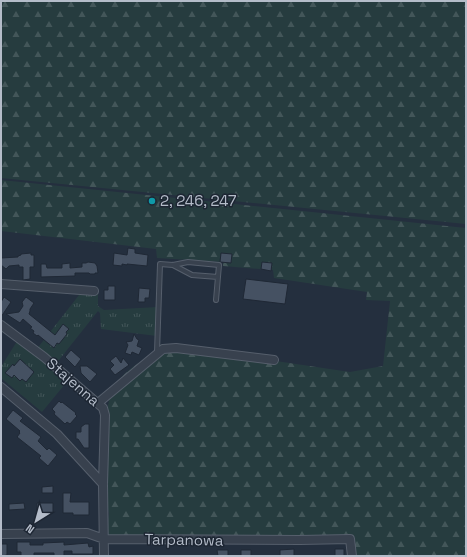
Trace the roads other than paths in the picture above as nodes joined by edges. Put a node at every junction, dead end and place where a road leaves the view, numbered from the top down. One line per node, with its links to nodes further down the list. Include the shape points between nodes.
1 (173, 265): 2 (lane, via 192,275); 2 (lane, via 188,262 219,265); 7 (lane, via 160,264)
2 (218, 277): 5 (lane)
3 (1, 284): 4 (street)
4 (94, 291)
5 (216, 300)
6 (1, 325): 10 (street, Stajenna, via 44,357)
7 (157, 352): 8 (street, via 176,348); 10 (street)
8 (274, 360)
9 (1, 387): 11 (street, via 58,434)
10 (98, 403): 11 (street, Stajenna, via 103,408 104,415)
11 (103, 484): 13 (street, Stajenna)
12 (1, 534): 13 (street, Tarpanowa, via 87,533)
13 (104, 539): 14 (street, Stajenna); 15 (street, Tarpanowa, via 350,539)
14 (104, 556)
15 (352, 556)

